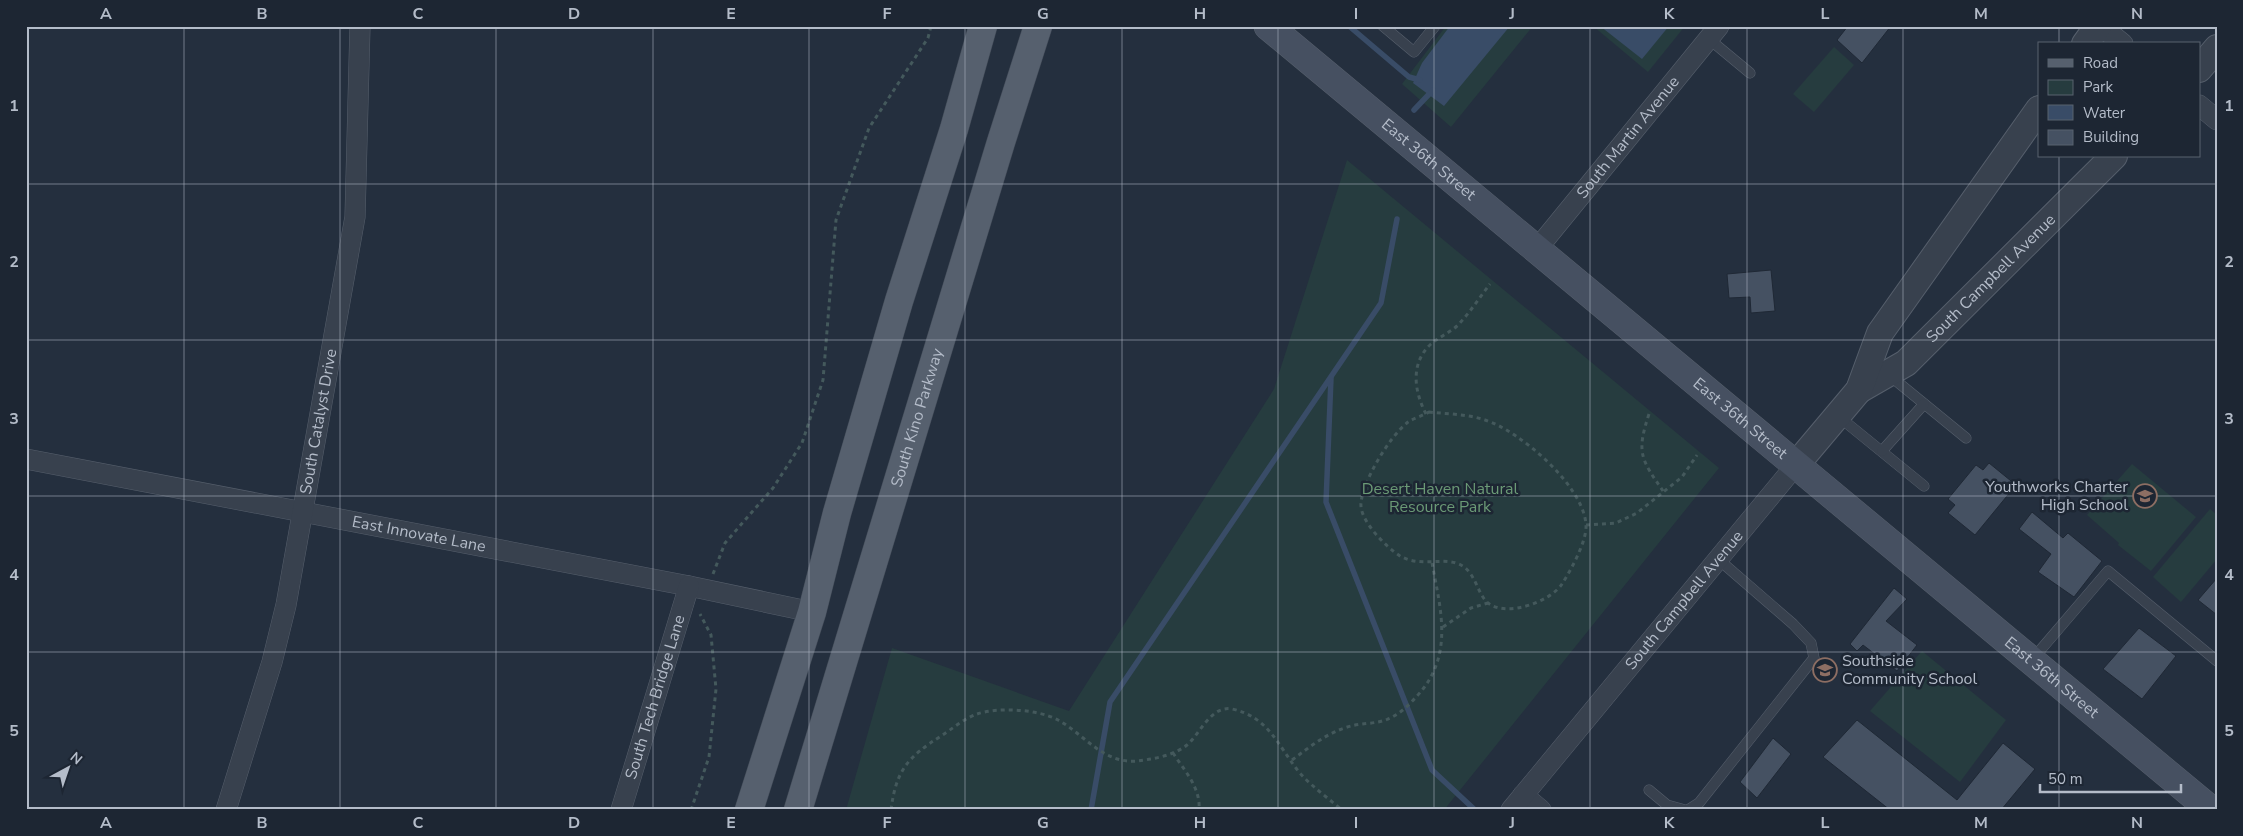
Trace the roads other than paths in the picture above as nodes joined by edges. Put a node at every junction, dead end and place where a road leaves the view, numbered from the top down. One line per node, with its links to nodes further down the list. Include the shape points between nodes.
1 (360, 26): 28 (street, South Catalyst Drive, via 355,218)
2 (983, 26): 31 (main road, via 896,310)
3 (1038, 26): 40 (main road, South Kino Parkway)
4 (1269, 26): 18 (main road, East 36th Street)
5 (1383, 26): 6 (lane, via 1414,52)
6 (1434, 26)
7 (2099, 26): 9 (street); 10 (street)
8 (1714, 33): 13 (lane); 18 (street, South Martin Avenue)
9 (2087, 42)
10 (2120, 42)
11 (2217, 48): 12 (street)
12 (2200, 68)
13 (1750, 73)
14 (2200, 106): 16 (street)
15 (2038, 110): 20 (street, South Campbell Avenue, via 1880,333)
16 (2217, 120)
17 (2112, 158): 19 (street, South Campbell Avenue, via 1906,363)
18 (1537, 248): 26 (main road, East 36th Street)
19 (1887, 374): 20 (street, South Campbell Avenue); 21 (lane)
20 (1859, 390): 22 (street, South Campbell Avenue)
21 (1924, 404): 23 (lane); 24 (lane)
22 (1838, 416): 24 (lane); 26 (street, South Campbell Avenue)
23 (1966, 438)
24 (1882, 451): 27 (lane)
25 (26, 459): 28 (street, East Innovate Lane)
26 (1795, 466): 29 (street, South Campbell Avenue); 32 (main road, East 36th Street)
27 (1924, 486)
28 (303, 511): 30 (street, East Innovate Lane); 37 (street, South Catalyst Drive, via 272,662)
29 (1718, 559): 35 (street, South Campbell Avenue); 42 (lane, via 1793,624 1811,643 1814,658 1699,803)
30 (698, 588): 31 (street, East Innovate Lane); 38 (street, South Tech Bridge Lane)
31 (812, 612): 39 (main road)
32 (2031, 661): 33 (lane, via 2108,571); 36 (main road, East 36th Street)
33 (2217, 661)
34 (1649, 790): 42 (lane, via 1667,805)
35 (1517, 802): 41 (street)
36 (2209, 805)
37 (226, 810)
38 (621, 810)
39 (749, 810)
40 (798, 810)
41 (1541, 810)
42 (1687, 810)

